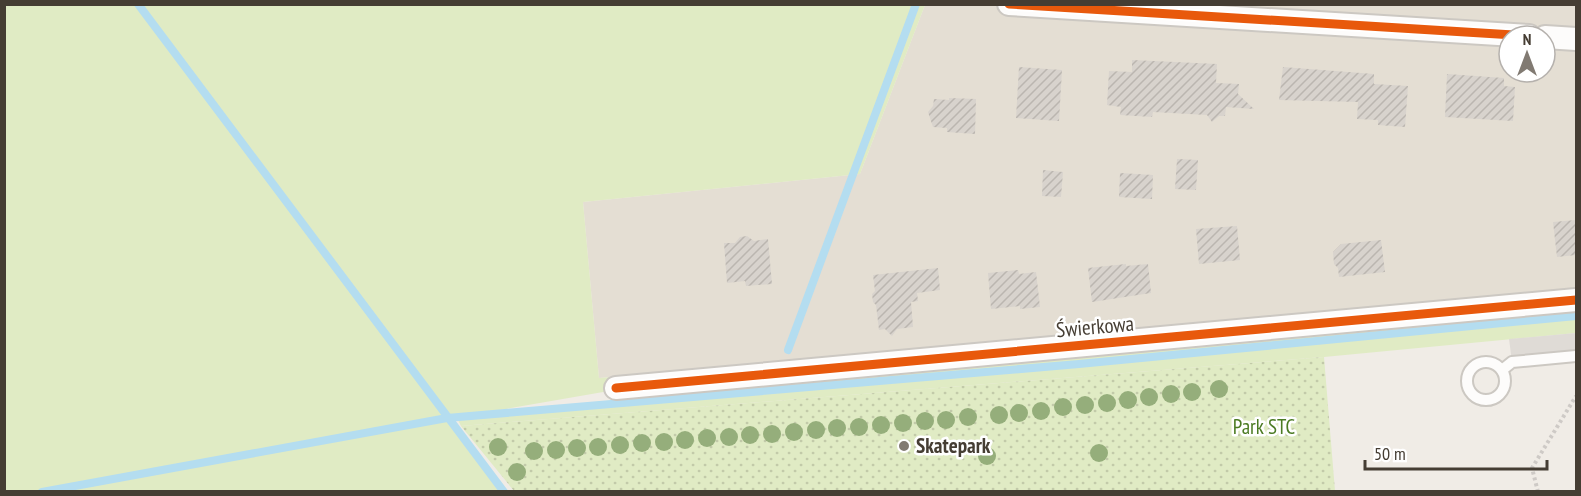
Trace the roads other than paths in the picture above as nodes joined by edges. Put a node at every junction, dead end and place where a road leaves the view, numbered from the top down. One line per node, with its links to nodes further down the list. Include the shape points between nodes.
1 (1009, 4): 2 (street)
2 (1497, 34)
3 (1557, 38): 4 (street)
4 (1576, 39)
5 (1576, 300): 8 (street, Świerkowa)
6 (1576, 356): 7 (lane, via 1512,362)
7 (1502, 370)
8 (616, 388)

